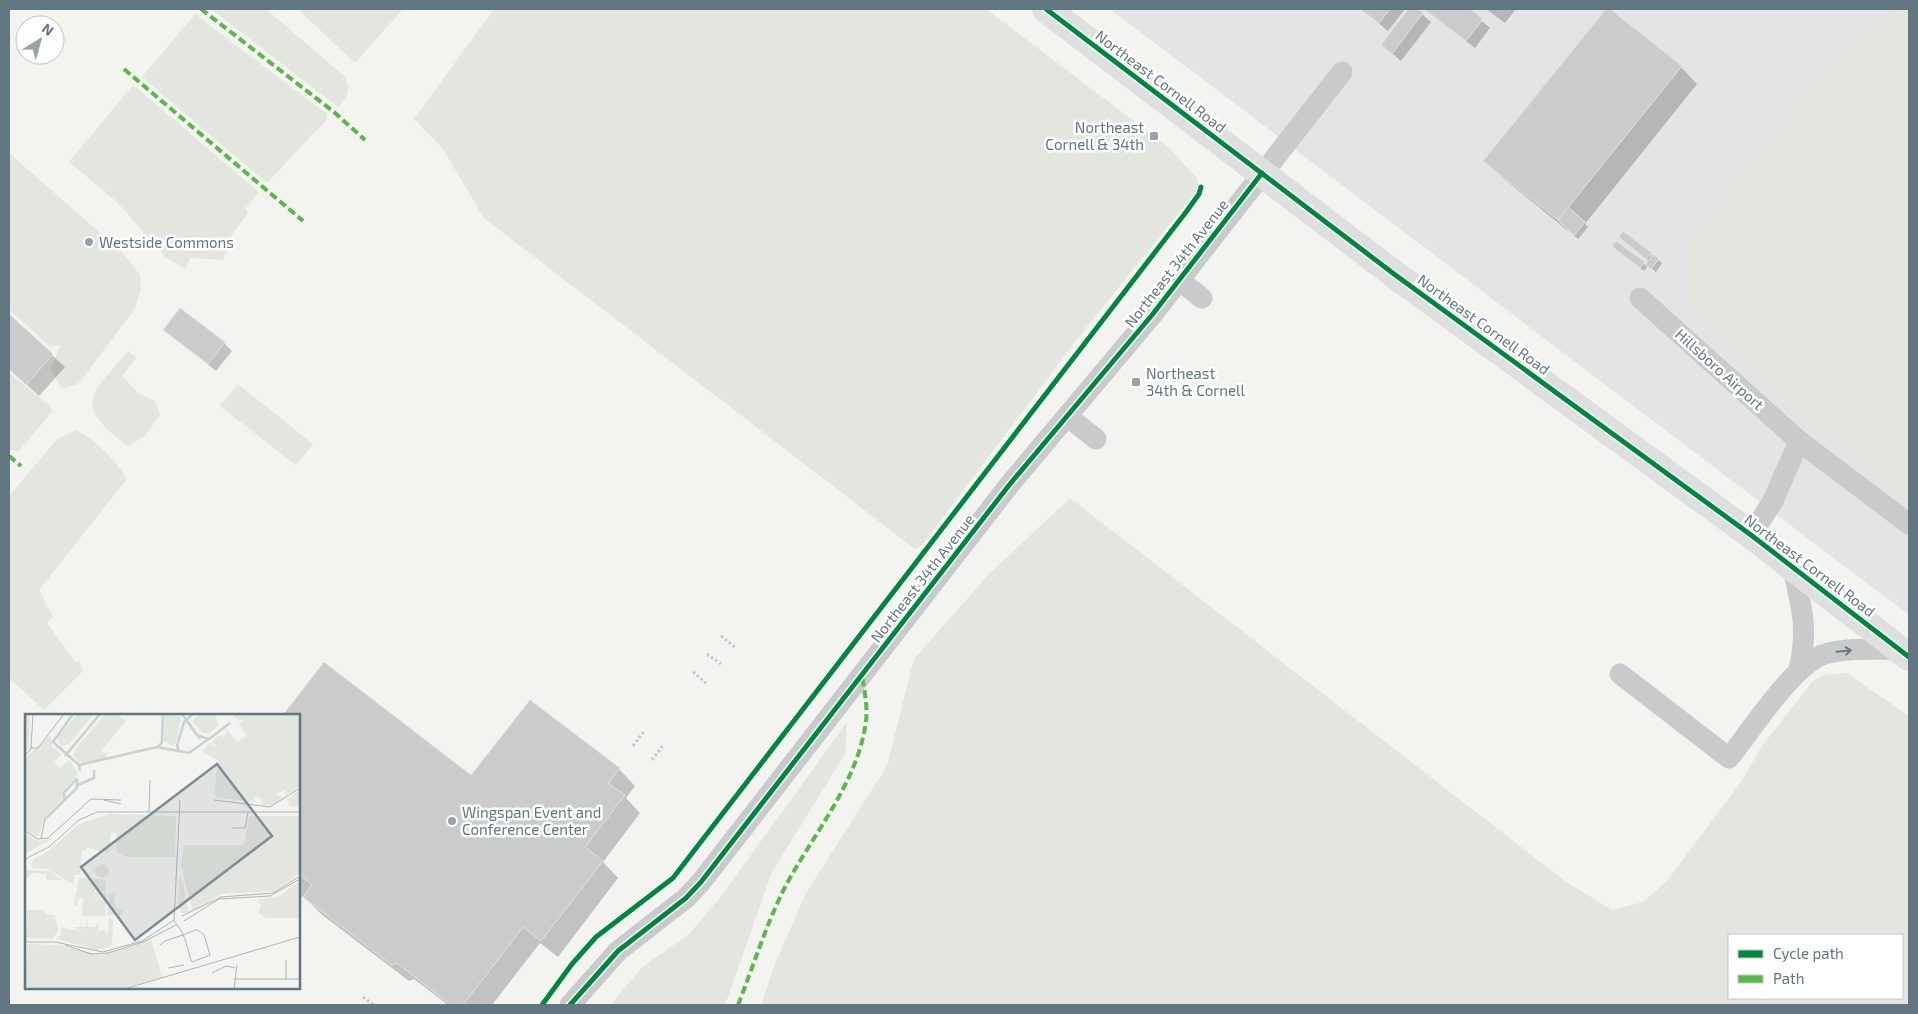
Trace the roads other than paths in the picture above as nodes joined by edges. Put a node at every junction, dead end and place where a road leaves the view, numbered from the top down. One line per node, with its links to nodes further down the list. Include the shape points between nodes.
1 (1046, 9): 3 (highway, Northeast Cornell Road)
2 (1342, 72): 3 (street, Northeast 34th Avenue)
3 (1262, 174): 4 (street, Northeast 34th Avenue); 11 (highway, Northeast Cornell Road)
4 (1178, 280): 5 (street); 7 (street, Northeast 34th Avenue)
5 (1202, 298)
6 (1640, 298): 9 (street, Hillsboro Airport)
7 (1067, 416): 8 (street); 16 (street, Northeast 34th Avenue, via 1010,484 701,882 686,898 618,951)
8 (1096, 438)
9 (1799, 441): 10 (street, Hillsboro Airport); 11 (street, via 1773,501)
10 (1909, 524)
11 (1751, 535): 12 (highway, Northeast Cornell Road)
12 (1793, 568): 13 (highway, Northeast Cornell Road); 14 (street, via 1805,644)
13 (1904, 653): 14 (street, one-way to 13, via 1823,655 1840,651)
14 (1799, 669): 15 (street, via 1729,758)
15 (1620, 674)
16 (589, 984): 17 (street, Northeast 34th Avenue); 18 (street, Northeast 34th Avenue)
17 (570, 1005)
18 (581, 1005)

